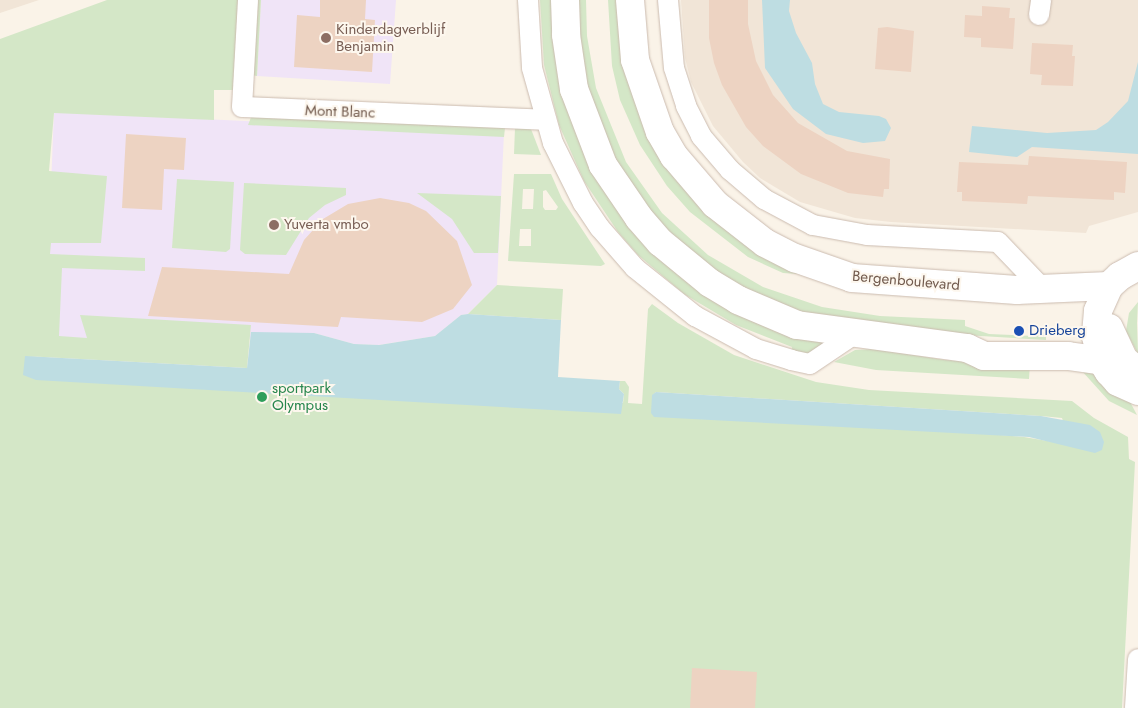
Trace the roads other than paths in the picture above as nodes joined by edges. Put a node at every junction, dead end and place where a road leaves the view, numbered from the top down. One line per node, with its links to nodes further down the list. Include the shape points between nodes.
1 (248, 0): 6 (street, Mont Blanc, via 242,108)
2 (528, 0): 6 (street, via 532,68)
3 (565, 0): 11 (main road, via 569,62 582,115 603,165 639,218 684,264 738,300 797,325)
4 (630, 0): 10 (main road, Bergenboulevard, via 635,60 660,132 697,184 740,226 795,258 852,278)
5 (668, 0): 10 (street, via 674,68 686,106 701,136 730,170 764,199 822,227 867,234 998,242)
6 (546, 120): 11 (street, via 572,185 600,228 635,268 695,316 756,349 810,364)
7 (1138, 266): 8 (main road)
8 (1110, 286): 10 (main road, Bergenboulevard); 12 (main road)
9 (1138, 286): 12 (main road, via 1117,304)
10 (1044, 290)
11 (854, 334): 12 (main road, via 967,348 986,342)
12 (1105, 342): 13 (main road); 14 (main road, via 1118,382)
13 (1138, 371)
14 (1138, 391)
15 (1138, 658): 16 (street)
16 (1135, 708)

